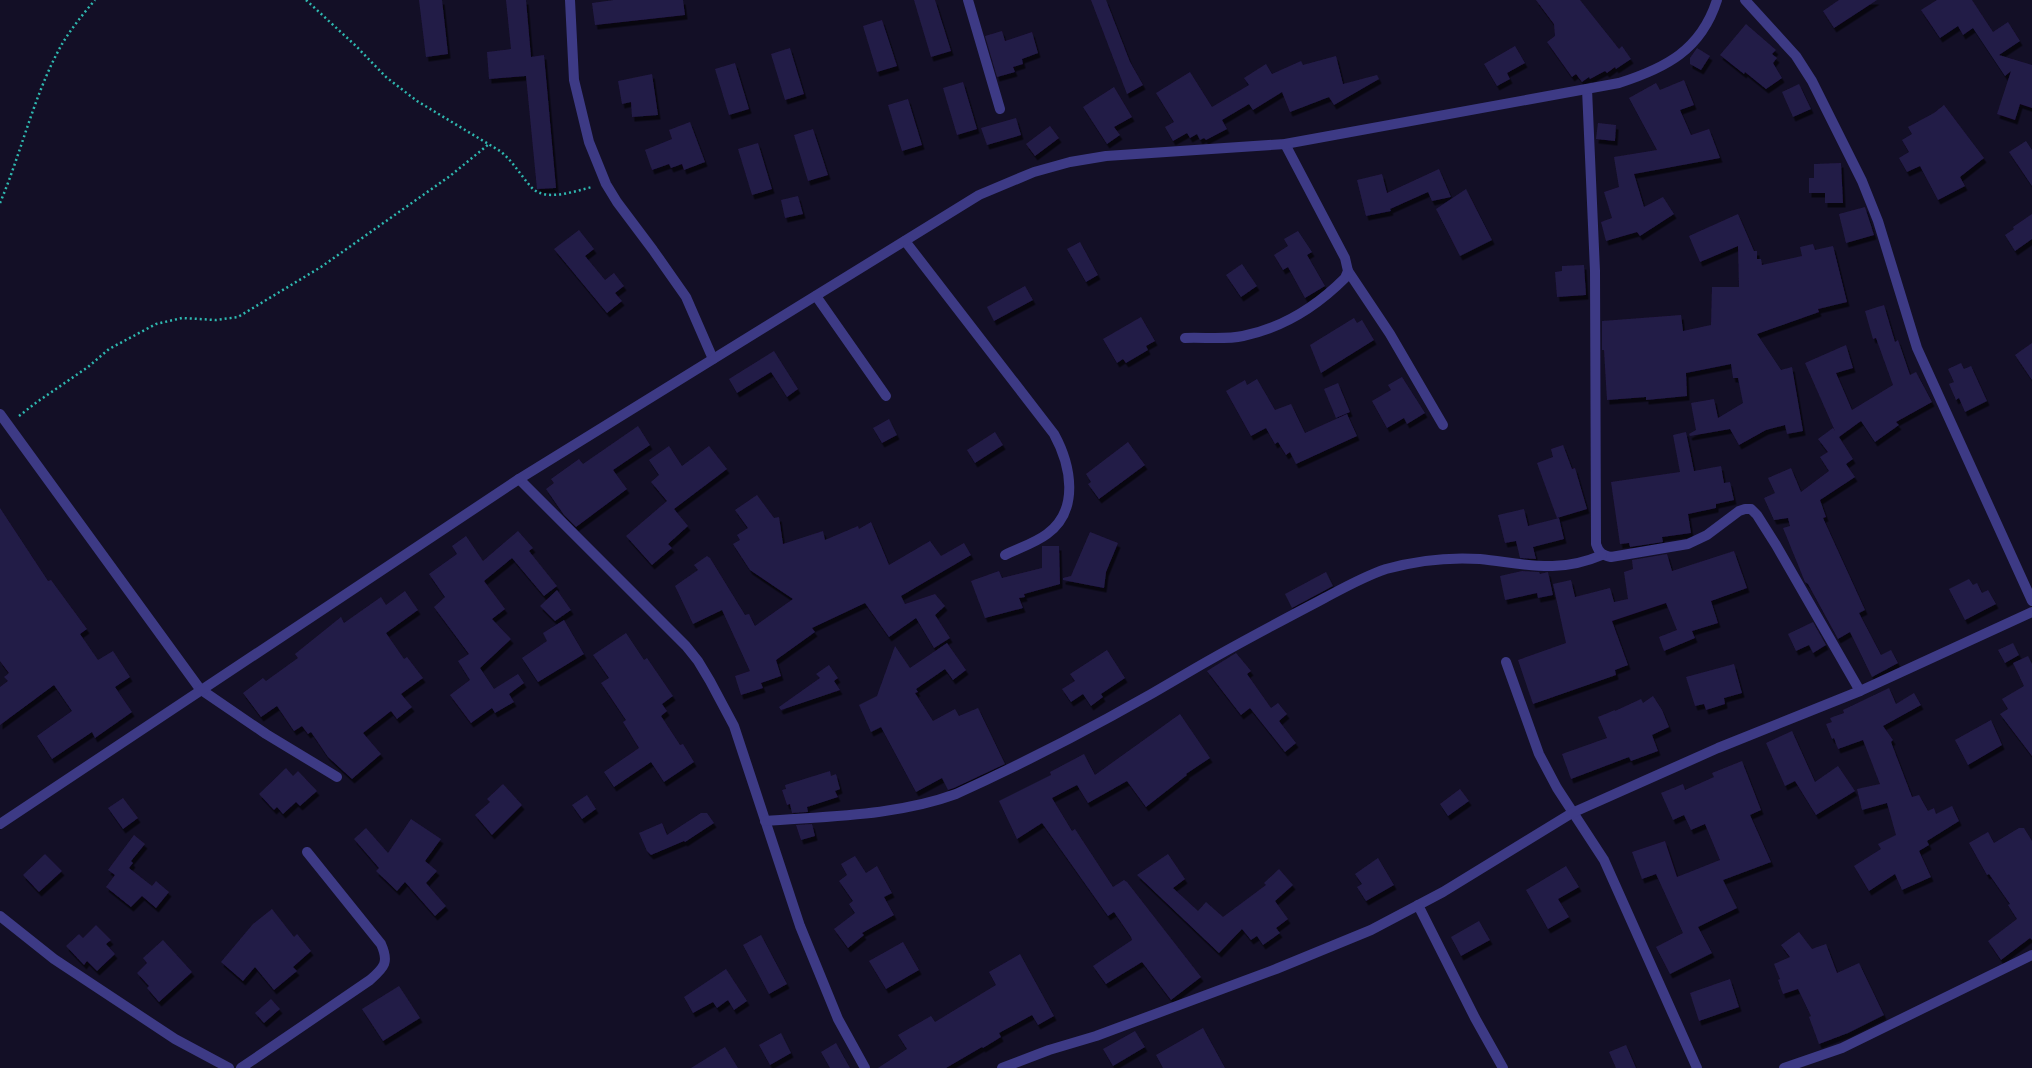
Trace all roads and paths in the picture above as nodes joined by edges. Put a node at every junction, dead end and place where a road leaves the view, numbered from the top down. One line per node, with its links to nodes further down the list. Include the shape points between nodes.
1 (94, 0): 12 (path, via 62,44 28,124)
2 (306, 0): 9 (path, via 386,77 417,101)
3 (570, 0): 11 (street, via 574,80 589,142)
4 (968, 0): 8 (street)
5 (1717, 0): 7 (street, via 1703,32 1686,50 1666,64 1641,76)
6 (1745, 0): 25 (street, via 1796,56 1812,81 1862,181 1878,221 1917,348)
7 (1586, 89): 10 (street); 24 (street, via 1595,272 1596,544)
8 (1000, 109)
9 (489, 144): 11 (path, via 504,155 539,193 558,194); 20 (path, via 450,176 327,262 257,306 238,317 228,319 182,318 156,324 109,349)
10 (1285, 144): 13 (street, via 1106,156 1070,162 1034,172 979,195); 14 (street, via 1345,258)
11 (606, 184): 17 (street, via 686,298)
12 (0, 203)
13 (905, 241): 15 (street); 23 (street, via 1054,434 1063,451 1069,478 1069,494 1064,516 1047,534)
14 (1348, 271): 16 (street, via 1334,289 1308,308 1276,326 1242,336); 21 (street, via 1390,334)
15 (816, 296): 17 (street); 18 (street)
16 (1184, 338)
17 (713, 359): 22 (street)
18 (886, 396)
19 (0, 414): 20 (street)
20 (8, 425): 28 (street)
21 (1443, 425)
22 (519, 479): 28 (street); 33 (street, via 638,596 698,661 734,726)
23 (1006, 555)
24 (1602, 555): 29 (street, via 1611,557 1688,544 1707,535 1739,511 1751,509 1776,545); 33 (street, via 1578,564 1555,567 1458,559 1417,563 1385,570 1294,614 1120,711 956,794 906,808)
25 (2032, 601)
26 (2032, 612): 29 (street)
27 (1506, 662): 31 (street, via 1539,754)
28 (200, 689): 30 (street, via 266,734); 32 (street, via 108,753)
29 (1860, 691): 31 (street, via 1718,748)
30 (337, 777)
31 (1572, 813): 35 (street); 43 (street, via 1604,860)
32 (1, 821)
33 (765, 821): 40 (street, via 800,926 838,1019)
34 (307, 852): 39 (street, via 381,944 386,961 382,970 370,980)
35 (1418, 905): 41 (street, via 1371,930 1276,969); 42 (street)
36 (0, 916): 38 (street, via 54,959 175,1039)
37 (2032, 955): 44 (street, via 1842,1048)
38 (229, 1068)
39 (241, 1068)
40 (865, 1068)
41 (1002, 1068)
42 (1503, 1068)
43 (1697, 1068)
44 (1784, 1068)

